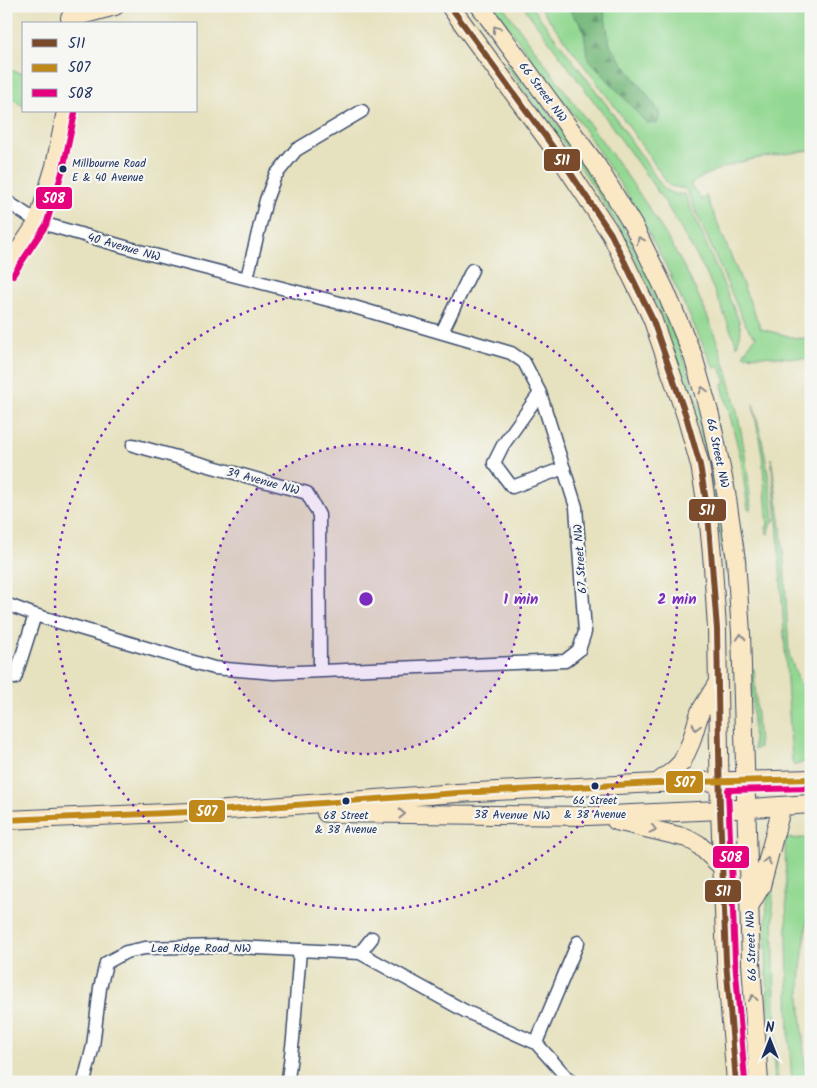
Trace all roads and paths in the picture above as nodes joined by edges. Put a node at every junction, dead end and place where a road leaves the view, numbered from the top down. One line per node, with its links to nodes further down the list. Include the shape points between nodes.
1 (115, 6): 4 (main road)
2 (450, 6): 21 (main road, 66 Street NW, via 558,154 611,234 652,318 700,465 713,566)
3 (480, 6): 24 (main road, 66 Street NW, one-way to 3, via 736,560 710,415 693,356 634,227 597,166)
4 (68, 16)
5 (362, 110): 11 (street, via 296,150 275,176)
6 (66, 112): 8 (main road, via 55,166)
7 (6, 201): 8 (street, 40 Avenue NW)
8 (38, 222): 9 (main road); 11 (street, 40 Avenue NW)
9 (6, 270)
10 (472, 270): 12 (street)
11 (247, 278): 12 (street, 40 Avenue NW)
12 (442, 332): 13 (street, 40 Avenue NW, via 511,353 524,362)
13 (531, 375): 14 (street, 67 Street NW)
14 (540, 393): 16 (street, 67 Street NW); 16 (street, via 494,463 512,487)
15 (133, 445): 19 (street, 39 Avenue NW, via 307,493 319,515)
16 (564, 468): 19 (street, 67 Street NW, via 576,507 581,565 585,632 579,650 565,661)
17 (6, 604): 18 (street)
18 (34, 615): 19 (street, via 214,668 274,673); 20 (street)
19 (320, 670)
20 (15, 678)
21 (717, 683): 23 (main road, 66 Street NW); 25 (main road, one-way to 25, via 700,712 682,762)
22 (811, 779): 24 (main road, 38 Avenue NW)
23 (720, 781): 24 (main road, 38 Avenue NW); 25 (main road, 38 Avenue NW); 29 (main road, 66 Street NW)
24 (746, 781): 28 (main road, 66 Street NW)
25 (657, 783): 30 (main road, 38 Avenue NW, via 457,793)
26 (811, 804): 27 (main road, 38 Avenue NW)
27 (782, 806): 28 (main road, 38 Avenue NW); 34 (main road, one-way to 27, via 761,886)
28 (747, 808): 29 (main road, 38 Avenue NW); 34 (main road, 66 Street NW)
29 (720, 810): 31 (main road, 38 Avenue NW); 33 (main road, 66 Street NW)
30 (213, 812): 31 (main road, 38 Avenue NW, one-way to 31); 32 (main road, 38 Avenue NW)
31 (588, 816): 33 (main road, one-way to 33, via 682,836 698,844)
32 (6, 820)
33 (722, 867): 43 (main road, 66 Street NW)
34 (750, 906): 44 (main road, 66 Street NW, one-way to 34)
35 (372, 938): 38 (street)
36 (578, 942): 39 (street)
37 (300, 950): 38 (street, Lee Ridge Road NW); 40 (street); 41 (street, Lee Ridge Road NW, via 219,946 144,948 126,952 106,963 94,1046)
38 (360, 954): 39 (street, Lee Ridge Road NW, via 465,1011)
39 (536, 1043): 42 (street, Lee Ridge Road NW)
40 (288, 1079)
41 (84, 1082)
42 (571, 1082)
43 (736, 1082)
44 (759, 1082)

